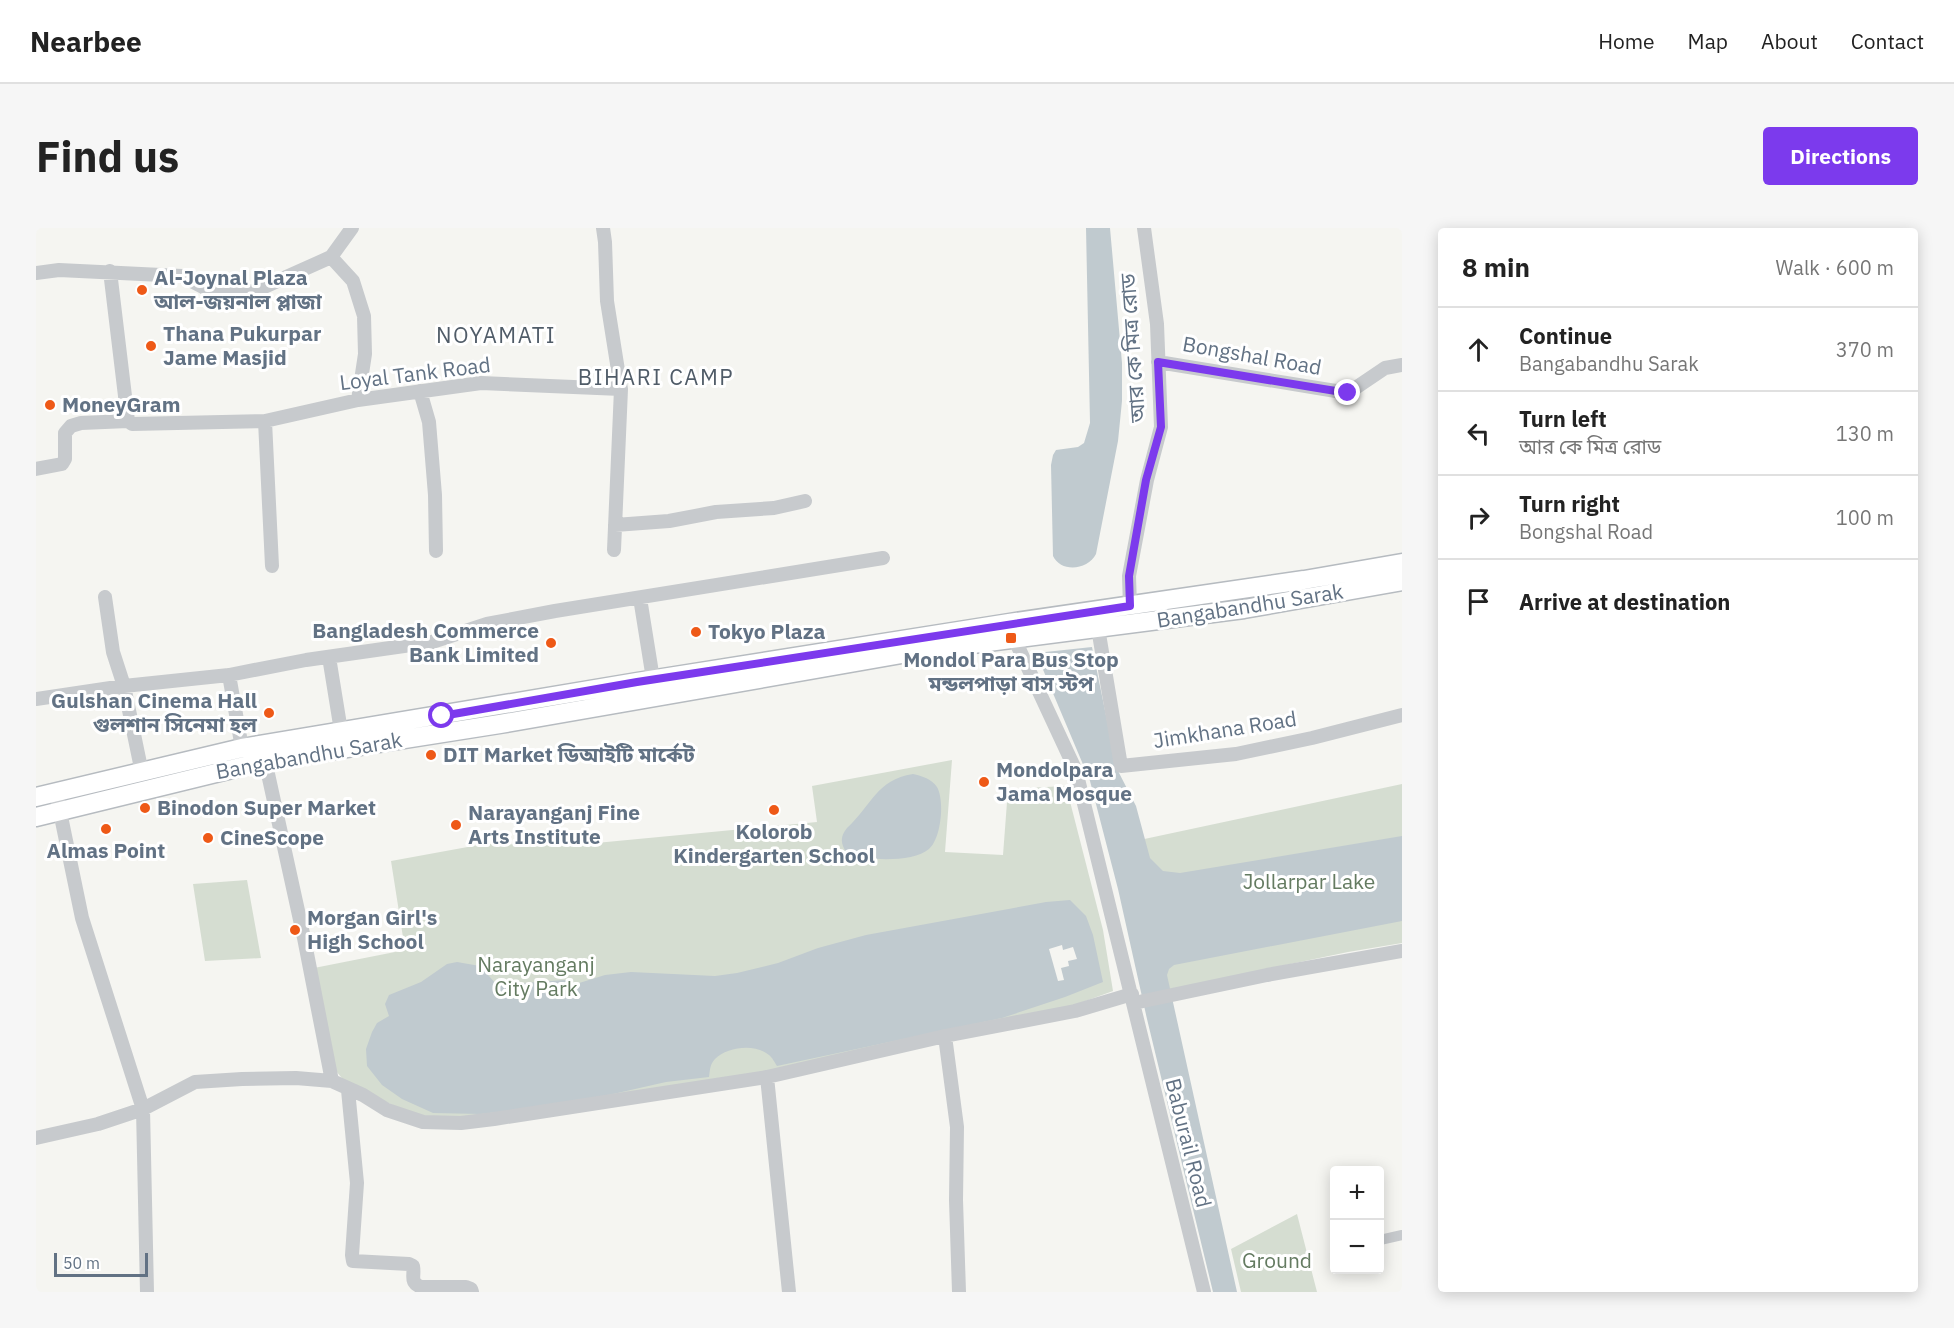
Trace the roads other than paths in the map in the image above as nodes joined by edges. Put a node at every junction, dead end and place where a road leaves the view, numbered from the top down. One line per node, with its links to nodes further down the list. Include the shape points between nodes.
1 (352, 228): 4 (street)
2 (603, 228): 9 (street, via 607,301)
3 (1144, 228): 7 (street, আর কে মিত্র রোড)
4 (331, 257): 5 (street, via 255,291 226,292 203,287 182,276); 11 (street, via 353,281 364,316 365,354)
5 (110, 271): 6 (street); 12 (street)
6 (36, 273)
7 (1158, 362): 8 (street, Bongshal Road, via 1348,393 1385,368); 25 (street, আর কে মিত্র রোড, via 1161,427 1146,480 1129,576)
8 (1402, 365)
9 (621, 389): 10 (street, Loyal Tank Road, via 481,383); 16 (street)
10 (420, 391): 11 (street, Loyal Tank Road); 17 (street, via 429,422)
11 (358, 400): 13 (street, Loyal Tank Road)
12 (128, 421): 13 (street, Loyal Tank Road); 14 (street, Loyal Tank Road, via 71,426 65,433 62,464)
13 (265, 421): 21 (street)
14 (36, 469)
15 (805, 501): 16 (street, via 774,508)
16 (615, 525): 18 (street)
17 (436, 550)
18 (614, 550)
19 (883, 558): 24 (street)
20 (1402, 563): 25 (main road, Bangabandhu Sarak)
21 (272, 566)
22 (1402, 582): 26 (main road, Bangabandhu Sarak, via 1244,609)
23 (105, 597): 31 (street, via 113,652)
24 (640, 598): 28 (street, via 487,624 432,642); 30 (street)
25 (1130, 606): 30 (main road, Bangabandhu Sarak)
26 (1098, 628): 27 (main road, Bangabandhu Sarak); 33 (street, Jimkhana Road, via 1121,766 1236,754)
27 (1014, 638): 36 (main road, Bangabandhu Sarak, via 897,654 500,724); 43 (street, via 1076,771)
28 (329, 657): 29 (street); 34 (street)
29 (229, 675): 31 (street); 35 (street)
30 (653, 679): 34 (main road, Bangabandhu Sarak)
31 (124, 686): 32 (street); 37 (street)
32 (36, 699)
33 (1402, 715)
34 (341, 731): 36 (main road, Bangabandhu Sarak)
35 (242, 748): 36 (main road, Bangabandhu Sarak); 37 (main road, Bangabandhu Sarak)
36 (263, 753): 40 (main road, Bangabandhu Sarak); 46 (street)
37 (142, 773): 38 (main road, Bangabandhu Sarak)
38 (56, 792): 39 (main road, Bangabandhu Sarak); 40 (street)
39 (36, 797)
40 (60, 811): 41 (main road, Bangabandhu Sarak); 48 (street, via 82,918)
41 (36, 817)
42 (1402, 951): 43 (street, via 1174,996)
43 (1135, 999): 44 (street); 56 (street, Baburail Road)
44 (945, 1036): 45 (street); 55 (street, via 957,1127)
45 (767, 1077): 47 (street, via 461,1123 423,1122 387,1110); 54 (street)
46 (332, 1081): 47 (street); 48 (street, via 296,1078 195,1082)
47 (348, 1090): 53 (street, via 357,1183 353,1261 409,1264 413,1266 412,1280 421,1287 466,1287)
48 (143, 1109): 49 (street); 52 (street)
49 (36, 1138)
50 (1402, 1235): 51 (street)
51 (1384, 1239)
52 (147, 1292)
53 (472, 1292)
54 (789, 1292)
55 (959, 1292)
56 (1204, 1292)

